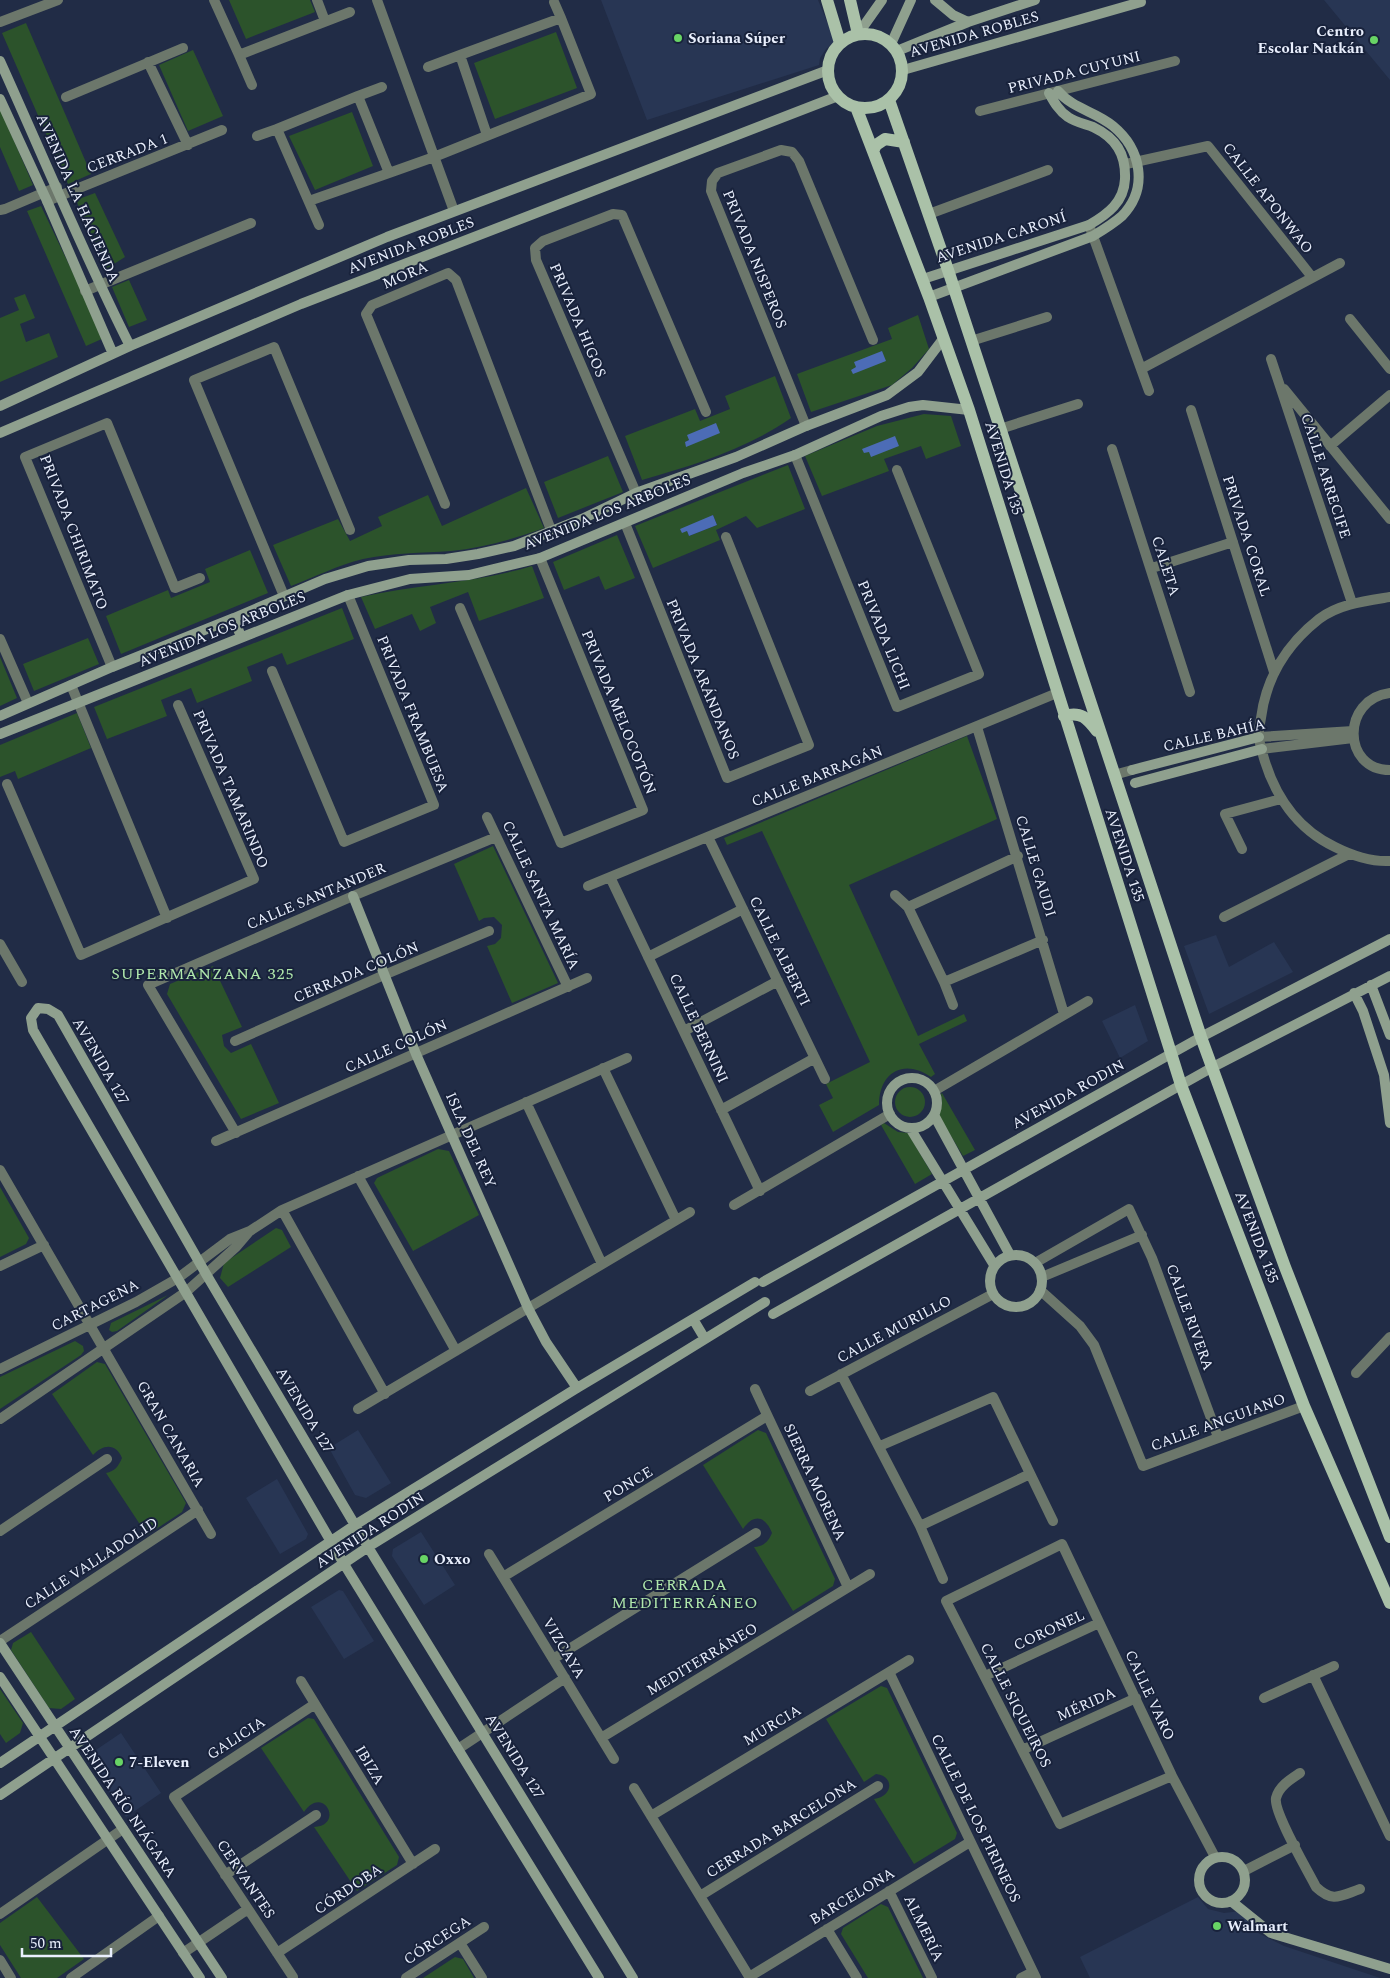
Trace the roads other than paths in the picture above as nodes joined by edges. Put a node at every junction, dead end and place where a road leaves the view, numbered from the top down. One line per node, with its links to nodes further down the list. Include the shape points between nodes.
1 (58, 0): 16 (street)
2 (214, 0): 22 (street)
3 (316, 0): 15 (street)
4 (377, 0): 47 (street)
5 (827, 0): 19 (main road)
6 (850, 0): 18 (main road)
7 (882, 0): 18 (street)
8 (911, 0): 20 (street)
9 (935, 0): 17 (street)
10 (1035, 0): 17 (street, AVENIDA ROBLES)
11 (554, 2): 14 (street)
12 (1141, 2): 29 (street, AVENIDA ROBLES)
13 (350, 12): 15 (street)
14 (561, 18): 23 (street); 42 (street, via 591,94)
15 (325, 21): 22 (street)
16 (0, 22)
17 (968, 22): 20 (street, AVENIDA ROBLES)
18 (858, 34): 19 (main road); 20 (main road, via 874,34)
19 (840, 43): 28 (main road)
20 (894, 47): 29 (main road)
21 (183, 48): 26 (street)
22 (239, 55): 30 (street)
23 (460, 55): 27 (street); 42 (street)
24 (0, 61): 52 (street, AVENIDA LA HACIENDA)
25 (1175, 61): 32 (street, PRIVADA CUYUNI)
26 (148, 62): 35 (street); 45 (street, CERRADA 1)
27 (428, 67)
28 (828, 70): 34 (main road, via 830,84); 56 (street, AVENIDA ROBLES)
29 (903, 70): 37 (main road, via 899,88)
30 (252, 85)
31 (382, 87): 33 (street)
32 (1054, 92): 39 (street, PRIVADA CUYUNI); 48 (street, via 1114,126); 49 (street, via 1057,107 1068,117 1095,128 1118,146)
33 (358, 96): 40 (street); 51 (street)
34 (838, 96): 38 (main road); 92 (street, AVENIDA ROBLES, via 301,304)
35 (66, 97)
36 (0, 99): 53 (street)
37 (889, 100): 38 (main road, via 873,107); 44 (main road, AVENIDA 135)
38 (856, 107): 46 (main road, AVENIDA 135)
39 (980, 111)
40 (277, 129): 43 (street); 54 (street)
41 (222, 130): 45 (street)
42 (488, 135): 47 (street)
43 (257, 136)
44 (904, 142): 46 (main road, via 885,139); 57 (main road, AVENIDA 135)
45 (188, 145): 52 (street, CERRADA 1)
46 (873, 151): 65 (main road, AVENIDA 135)
47 (434, 157): 51 (street); 56 (street)
48 (1138, 162): 49 (street, CALLE APONWAO); 61 (street, via 1139,185 1133,201 1122,216); 64 (street, CALLE APONWAO, via 1208,146)
49 (1126, 164): 59 (street, via 1120,199 1110,211)
50 (1048, 170): 57 (street)
51 (389, 173): 54 (street)
52 (59, 191): 53 (street, CERRADA 1); 66 (street, AVENIDA LA HACIENDA)
53 (45, 197): 55 (street, CERRADA 1); 68 (street)
54 (309, 201): 60 (street)
55 (0, 210)
56 (454, 211): 75 (street, AVENIDA ROBLES)
57 (929, 214): 63 (main road, AVENIDA 135)
58 (251, 223): 66 (street)
59 (1089, 225): 61 (street); 63 (street, AVENIDA CARONÍ)
60 (319, 226)
61 (1093, 236): 67 (street, AVENIDA CARONÍ); 79 (street)
62 (1340, 263): 64 (street, CALLE APONWAO)
63 (948, 270): 65 (street, AVENIDA CARONÍ); 67 (main road, AVENIDA 135)
64 (1312, 277): 79 (street, CALLE APONWAO)
65 (923, 279): 69 (main road, AVENIDA 135)
66 (99, 284): 68 (street); 75 (street, AVENIDA LA HACIENDA)
67 (954, 288): 69 (street, AVENIDA CARONÍ); 74 (main road, AVENIDA 135)
68 (85, 291): 76 (street)
69 (930, 297): 72 (main road, AVENIDA 135)
70 (1047, 317): 74 (street)
71 (1350, 319): 78 (street)
72 (943, 339): 82 (street, AVENIDA LOS ARBOLES, via 918,372); 86 (main road, AVENIDA 135)
73 (874, 340): 90 (street, PRIVADA NISPEROS, via 799,161 792,152 781,150 718,173 711,191)
74 (971, 341): 91 (main road, AVENIDA 135)
75 (130, 346): 76 (street, AVENIDA ROBLES)
76 (113, 354): 85 (street, AVENIDA ROBLES)
77 (1271, 359): 80 (street, CALLE ARRECIFE)
78 (1390, 369)
79 (1141, 370): 81 (street)
80 (1279, 383): 93 (street); 117 (street, CALLE ARRECIFE)
81 (1149, 391)
82 (887, 395): 89 (street); 90 (street, AVENIDA LOS ARBOLES)
83 (1390, 395): 93 (street)
84 (1078, 404): 91 (street)
85 (0, 406)
86 (969, 410): 89 (street, AVENIDA LOS ARBOLES, via 923,405); 127 (main road, AVENIDA 135)
87 (1191, 410): 108 (street, PRIVADA CORAL)
88 (706, 412): 99 (street, PRIVADA HIGOS, via 622,216 613,214 543,241 535,248 536,260)
89 (894, 412): 95 (street, AVENIDA LOS ARBOLES)
90 (806, 426): 96 (street, AVENIDA LOS ARBOLES)
91 (1000, 429): 137 (main road, AVENIDA 135)
92 (0, 433)
93 (1330, 446): 102 (street)
94 (1112, 449): 111 (street, CALETA)
95 (795, 455): 97 (street, PRIVADA LICHI, via 897,707 979,674); 98 (street, AVENIDA LOS ARBOLES)
96 (736, 457): 98 (street); 99 (street, AVENIDA LOS ARBOLES)
97 (897, 470)
98 (743, 473): 103 (street, AVENIDA LOS ARBOLES)
99 (636, 493): 101 (street, AVENIDA LOS ARBOLES)
100 (444, 504): 105 (street, MORA, via 366,314 372,305 448,273 456,280)
101 (582, 519): 105 (street, AVENIDA LOS ARBOLES); 106 (street)
102 (1390, 519)
103 (625, 523): 106 (street, AVENIDA LOS ARBOLES); 107 (street, PRIVADA ARÁNDANOS, via 727,778 809,745)
104 (350, 530): 115 (street, via 274,347 194,380)
105 (552, 530): 110 (street, AVENIDA LOS ARBOLES, via 514,546 478,554)
106 (589, 537): 109 (street, AVENIDA LOS ARBOLES)
107 (726, 537)
108 (1232, 542): 111 (street); 124 (street, PRIVADA CORAL)
109 (540, 558): 113 (street, AVENIDA LOS ARBOLES, via 469,576); 118 (street, PRIVADA MELOCOTÓN, via 642,810 560,843)
110 (409, 560): 113 (street); 115 (street, AVENIDA LOS ARBOLES, via 368,566)
111 (1152, 568): 126 (street, CALETA)
112 (200, 578): 122 (street, PRIVADA CHIRIMATO, via 175,588 107,423 25,456)
113 (410, 579): 114 (street, AVENIDA LOS ARBOLES)
114 (348, 595): 120 (street, AVENIDA LOS ARBOLES); 123 (street, PRIVADA FRAMBUESA, via 434,805 344,842)
115 (284, 596): 119 (street, AVENIDA LOS ARBOLES)
116 (1390, 597): 117 (street)
117 (1352, 603): 124 (street, via 1320,618 1293,642)
118 (460, 608)
119 (234, 618): 120 (street); 122 (street, AVENIDA LOS ARBOLES)
120 (241, 637): 130 (street, AVENIDA LOS ARBOLES)
121 (0, 639): 129 (street)
122 (112, 667): 125 (street, AVENIDA LOS ARBOLES)
123 (272, 671)
124 (1274, 672): 138 (street, via 1262,708)
125 (71, 685): 129 (street, AVENIDA LOS ARBOLES); 130 (street)
126 (1190, 692)
127 (1057, 693): 133 (main road, AVENIDA 135); 134 (street, CALLE BARRAGÁN)
128 (1390, 693): 136 (street, via 1370,699 1361,708 1355,719)
129 (28, 702): 132 (street, AVENIDA LOS ARBOLES)
130 (78, 704): 135 (street, AVENIDA LOS ARBOLES); 159 (street)
131 (178, 705): 159 (street, PRIVADA TAMARINDO, via 254,879)
132 (0, 716)
133 (1064, 716): 137 (main road, via 1083,716); 182 (main road, AVENIDA 135)
134 (977, 727): 147 (street, CALLE BARRAGÁN); 150 (street, CALLE GAUDI)
135 (0, 734)
136 (1353, 735): 138 (street, CALLE BAHÍA); 139 (street, CALLE BAHÍA); 140 (street, via 1364,760 1375,767)
137 (1102, 736): 141 (main road, AVENIDA 135)
138 (1259, 737): 139 (street); 141 (street, CALLE BAHÍA)
139 (1262, 749): 143 (street, CALLE BAHÍA); 144 (street, via 1268,774)
140 (1390, 770)
141 (1114, 775): 143 (main road, AVENIDA 135)
142 (7, 784): 159 (street, PRIVADA TAMARINDO, via 81,955)
143 (1119, 788): 179 (main road, AVENIDA 135)
144 (1281, 799): 148 (street, via 1225,814); 149 (street, via 1307,829 1322,841)
145 (487, 817): 146 (street, CALLE SANTA MARÍA)
146 (496, 837): 155 (street, CALLE SANTANDER); 172 (street, CALLE SANTA MARÍA)
147 (708, 837): 152 (street, CALLE BARRAGÁN); 157 (street, CALLE ALBERTI)
148 (1242, 849)
149 (1349, 854): 151 (street); 158 (street)
150 (1018, 856): 156 (street); 162 (street, CALLE GAUDI)
151 (1390, 861)
152 (610, 876): 153 (street, CALLE BARRAGÁN); 164 (street, CALLE BERNINI)
153 (588, 886)
154 (895, 895): 156 (street)
155 (353, 896): 165 (street, ISLA DEL REY); 196 (street, CALLE SANTANDER, via 148,985)
156 (908, 907): 170 (street)
157 (743, 909): 164 (street); 168 (street, CALLE ALBERTI)
158 (1224, 917)
159 (167, 918)
160 (489, 931): 165 (street, CERRADA COLÓN)
161 (1390, 939): 179 (street, AVENIDA RODIN)
162 (1043, 940): 170 (street); 176 (street, CALLE GAUDI)
163 (0, 944): 169 (street)
164 (648, 957): 177 (street, CALLE BERNINI)
165 (384, 975): 180 (street, CERRADA COLÓN); 181 (street, ISLA DEL REY)
166 (1390, 976): 171 (street)
167 (588, 978): 172 (street, CALLE COLÓN)
168 (778, 981): 177 (street); 184 (street, CALLE ALBERTI)
169 (22, 982)
170 (944, 982): 175 (street)
171 (1371, 985): 173 (street); 178 (street)
172 (568, 987): 181 (street, CALLE COLÓN)
173 (1354, 994): 185 (street); 194 (street, via 1384,1075)
174 (1088, 1001): 176 (street)
175 (953, 1005)
176 (1064, 1014): 189 (street)
177 (684, 1031): 191 (street, CALLE BERNINI)
178 (1390, 1034)
179 (1202, 1037): 182 (street, AVENIDA RODIN); 185 (main road, AVENIDA 135)
180 (235, 1041)
181 (416, 1054): 196 (street, CALLE COLÓN); 197 (street, ISLA DEL REY)
182 (1171, 1054): 188 (main road, AVENIDA 135); 199 (street, AVENIDA RODIN)
183 (627, 1058): 186 (street)
184 (815, 1058): 187 (street, CALLE ALBERTI); 191 (street)
185 (1213, 1067): 188 (street); 256 (main road, AVENIDA 135)
186 (603, 1068): 190 (street); 209 (street)
187 (825, 1079)
188 (1181, 1085): 204 (street); 241 (main road, AVENIDA 135)
189 (934, 1090): 192 (street, via 921,1080 904,1080 891,1090 888,1098); 193 (street, via 937,1107)
190 (526, 1102): 197 (street); 216 (street)
191 (721, 1110): 203 (street, CALLE BERNINI)
192 (890, 1114): 195 (street, via 902,1126); 203 (street)
193 (934, 1115): 195 (street, via 920,1127); 199 (street)
194 (1390, 1123)
195 (910, 1128): 202 (street)
196 (236, 1133): 198 (street, CALLE COLÓN)
197 (453, 1135): 201 (street); 226 (street, ISLA DEL REY)
198 (216, 1141)
199 (964, 1169): 202 (street, AVENIDA RODIN); 204 (street)
200 (0, 1170): 212 (street)
201 (358, 1176): 207 (street); 233 (street)
202 (943, 1181): 206 (street); 228 (street, AVENIDA RODIN)
203 (760, 1191): 205 (street)
204 (979, 1198): 206 (street); 213 (street)
205 (734, 1206)
206 (960, 1209): 217 (street); 227 (street)
207 (282, 1210): 210 (street); 240 (street)
208 (690, 1212): 209 (street)
209 (676, 1220): 216 (street)
210 (250, 1231): 214 (street, CARTAGENA, via 230,1239); 219 (street)
211 (1142, 1235): 215 (street, CALLE RIVERA, via 1128,1209); 220 (street); 245 (street, CALLE RIVERA)
212 (44, 1245): 218 (street); 229 (street)
213 (1010, 1255): 215 (street, via 1022,1255); 217 (street)
214 (200, 1262): 219 (street, AVENIDA 127); 221 (street, CARTAGENA); 221 (street, AVENIDA 127, via 58,1015 38,1008 31,1018 33,1030)
215 (1035, 1263): 220 (street)
216 (602, 1264): 226 (street)
217 (994, 1265): 224 (street, via 989,1278)
218 (0, 1266)
219 (206, 1274): 223 (street); 251 (street, AVENIDA 127)
220 (1042, 1277): 222 (street)
221 (178, 1278): 223 (street, AVENIDA 127); 229 (street, CARTAGENA)
222 (1040, 1290): 224 (street, via 1031,1302 1018,1307 1004,1304); 245 (street, CALLE ANGUIANO, via 1080,1326 1094,1345 1143,1466)
223 (186, 1292): 232 (street); 257 (street, AVENIDA 127)
224 (993, 1294): 236 (street, CALLE MURILLO)
225 (765, 1302): 231 (street, AVENIDA RODIN)
226 (528, 1308): 233 (street); 237 (street, ISLA DEL REY)
227 (772, 1314)
228 (693, 1319): 231 (street); 237 (street, AVENIDA RODIN)
229 (90, 1325): 232 (street, GRAN CANARIA); 234 (street, CARTAGENA)
230 (1390, 1337): 235 (street)
231 (705, 1339): 259 (street, AVENIDA RODIN)
232 (104, 1349): 244 (street); 249 (street, GRAN CANARIA)
233 (456, 1351): 240 (street)
234 (0, 1369)
235 (1356, 1373)
236 (841, 1374): 239 (street, CALLE MURILLO); 246 (street)
237 (577, 1388): 251 (street, AVENIDA RODIN)
238 (755, 1389): 243 (street, SIERRA MORENA)
239 (810, 1391)
240 (385, 1394): 242 (street)
241 (1304, 1406): 245 (street, CALLE ANGUIANO); 266 (main road, AVENIDA 135)
242 (358, 1409)
243 (767, 1416): 263 (street, PONCE); 265 (street, SIERRA MORENA)
244 (0, 1419)
245 (1218, 1438)
246 (880, 1446): 248 (street, via 993,1397); 252 (street)
247 (107, 1459): 253 (street)
248 (1030, 1474): 250 (street); 252 (street)
249 (198, 1510): 255 (street, GRAN CANARIA); 268 (street, CALLE VALLADOLID)
250 (1053, 1521)
251 (355, 1525): 257 (street, AVENIDA RODIN); 259 (street, AVENIDA 127)
252 (920, 1526): 264 (street)
253 (0, 1531)
254 (756, 1533): 269 (street)
255 (211, 1534)
256 (1390, 1538)
257 (331, 1541): 261 (street, AVENIDA 127); 281 (street, AVENIDA RODIN)
258 (1062, 1544): 267 (street, CALLE VARO); 274 (street, CALLE SIQUEIROS, via 946,1601)
259 (368, 1547): 261 (street, AVENIDA RODIN); 282 (street, AVENIDA 127)
260 (489, 1554): 263 (street, VIZCAYA)
261 (344, 1564): 285 (street, AVENIDA RODIN); 286 (street, AVENIDA 127)
262 (870, 1574): 265 (street, MEDITERRÁNEO)
263 (503, 1577): 269 (street, VIZCAYA)
264 (943, 1579)
265 (848, 1588): 284 (street, MEDITERRÁNEO)
266 (1390, 1602)
267 (1100, 1623): 274 (street, CORONEL); 278 (street, CALLE VARO)
268 (0, 1642): 281 (street, AVENIDA RÍO NIÁGARA)
269 (553, 1659): 276 (street, VIZCAYA)
270 (908, 1660): 272 (street, MURCIA)
271 (1334, 1666): 273 (street)
272 (889, 1672): 298 (street, MURCIA); 302 (street, CALLE DE LOS PIRINEOS)
273 (1314, 1675): 279 (street); 300 (street)
274 (984, 1676): 287 (street, CALLE SIQUEIROS)
275 (0, 1677): 283 (street)
276 (565, 1678): 282 (street); 284 (street, VIZCAYA)
277 (301, 1681): 280 (street, IBIZA)
278 (1136, 1698): 287 (street, MÉRIDA); 292 (street, CALLE VARO)
279 (1264, 1698)
280 (315, 1704): 296 (street, GALICIA); 306 (street, IBIZA)
281 (55, 1726): 283 (street, AVENIDA RODIN); 285 (street, AVENIDA RÍO NIÁGARA)
282 (481, 1731): 286 (street); 334 (street, AVENIDA 127)
283 (40, 1736): 288 (street); 290 (street, AVENIDA RODIN)
284 (601, 1738): 289 (street, VIZCAYA)
285 (69, 1748): 288 (street, AVENIDA RODIN); 299 (street, AVENIDA RÍO NIÁGARA)
286 (458, 1748): 333 (street, AVENIDA 127)
287 (1022, 1750): 292 (street, CALLE SIQUEIROS, via 1060,1824)
288 (54, 1758): 295 (street, AVENIDA RODIN); 301 (street)
289 (614, 1759)
290 (0, 1763)
291 (1300, 1773): 303 (street, via 1283,1786 1276,1798 1278,1814)
292 (1172, 1776): 305 (street, CALLE VARO)
293 (878, 1786): 311 (street, CERRADA BARCELONA)
294 (634, 1788): 298 (street)
295 (0, 1795)
296 (174, 1797): 308 (street, CERVANTES)
297 (316, 1815): 308 (street)
298 (651, 1816): 311 (street)
299 (123, 1829): 301 (street); 318 (street, AVENIDA RÍO NIÁGARA)
300 (1390, 1836)
301 (108, 1839): 314 (street); 315 (street)
302 (970, 1842): 310 (street, BARCELONA); 324 (street, CALLE DE LOS PIRINEOS)
303 (1295, 1845): 307 (street); 309 (street, via 1316,1886 1325,1895 1334,1898)
304 (434, 1849): 306 (street, CÓRDOBA)
305 (1215, 1857): 307 (street, via 1232,1858); 312 (street, via 1201,1869 1198,1878 1200,1888 1212,1901)
306 (413, 1864): 321 (street, CÓRDOBA)
307 (1244, 1871): 312 (street, via 1244,1889)
308 (226, 1875): 313 (street, CERVANTES)
309 (1360, 1889)
310 (889, 1892): 317 (street, BARCELONA); 336 (street, ALMERÍA)
311 (700, 1896): 326 (street)
312 (1231, 1901): 323 (street, via 1271,1933)
313 (248, 1909): 318 (street); 321 (street, CERVANTES)
314 (0, 1914)
315 (159, 1916): 320 (street); 328 (street)
316 (484, 1927): 319 (street, CÓRCEGA)
317 (827, 1929): 326 (street, BARCELONA); 335 (street)
318 (198, 1943): 320 (street); 330 (street, AVENIDA RÍO NIÁGARA)
319 (460, 1943): 331 (street, CÓRCEGA); 332 (street)
320 (183, 1953): 329 (street)
321 (278, 1953): 325 (street, CERVANTES)
322 (0, 1960): 327 (street)
323 (1390, 1970)
324 (1034, 1975): 337 (street)
325 (293, 1977)
326 (749, 1977)
327 (11, 1978)
328 (71, 1978)
329 (200, 1978)
330 (222, 1978)
331 (406, 1978)
332 (482, 1978)
333 (599, 1978)
334 (633, 1978)
335 (857, 1978)
336 (932, 1978)
337 (1021, 1978)

